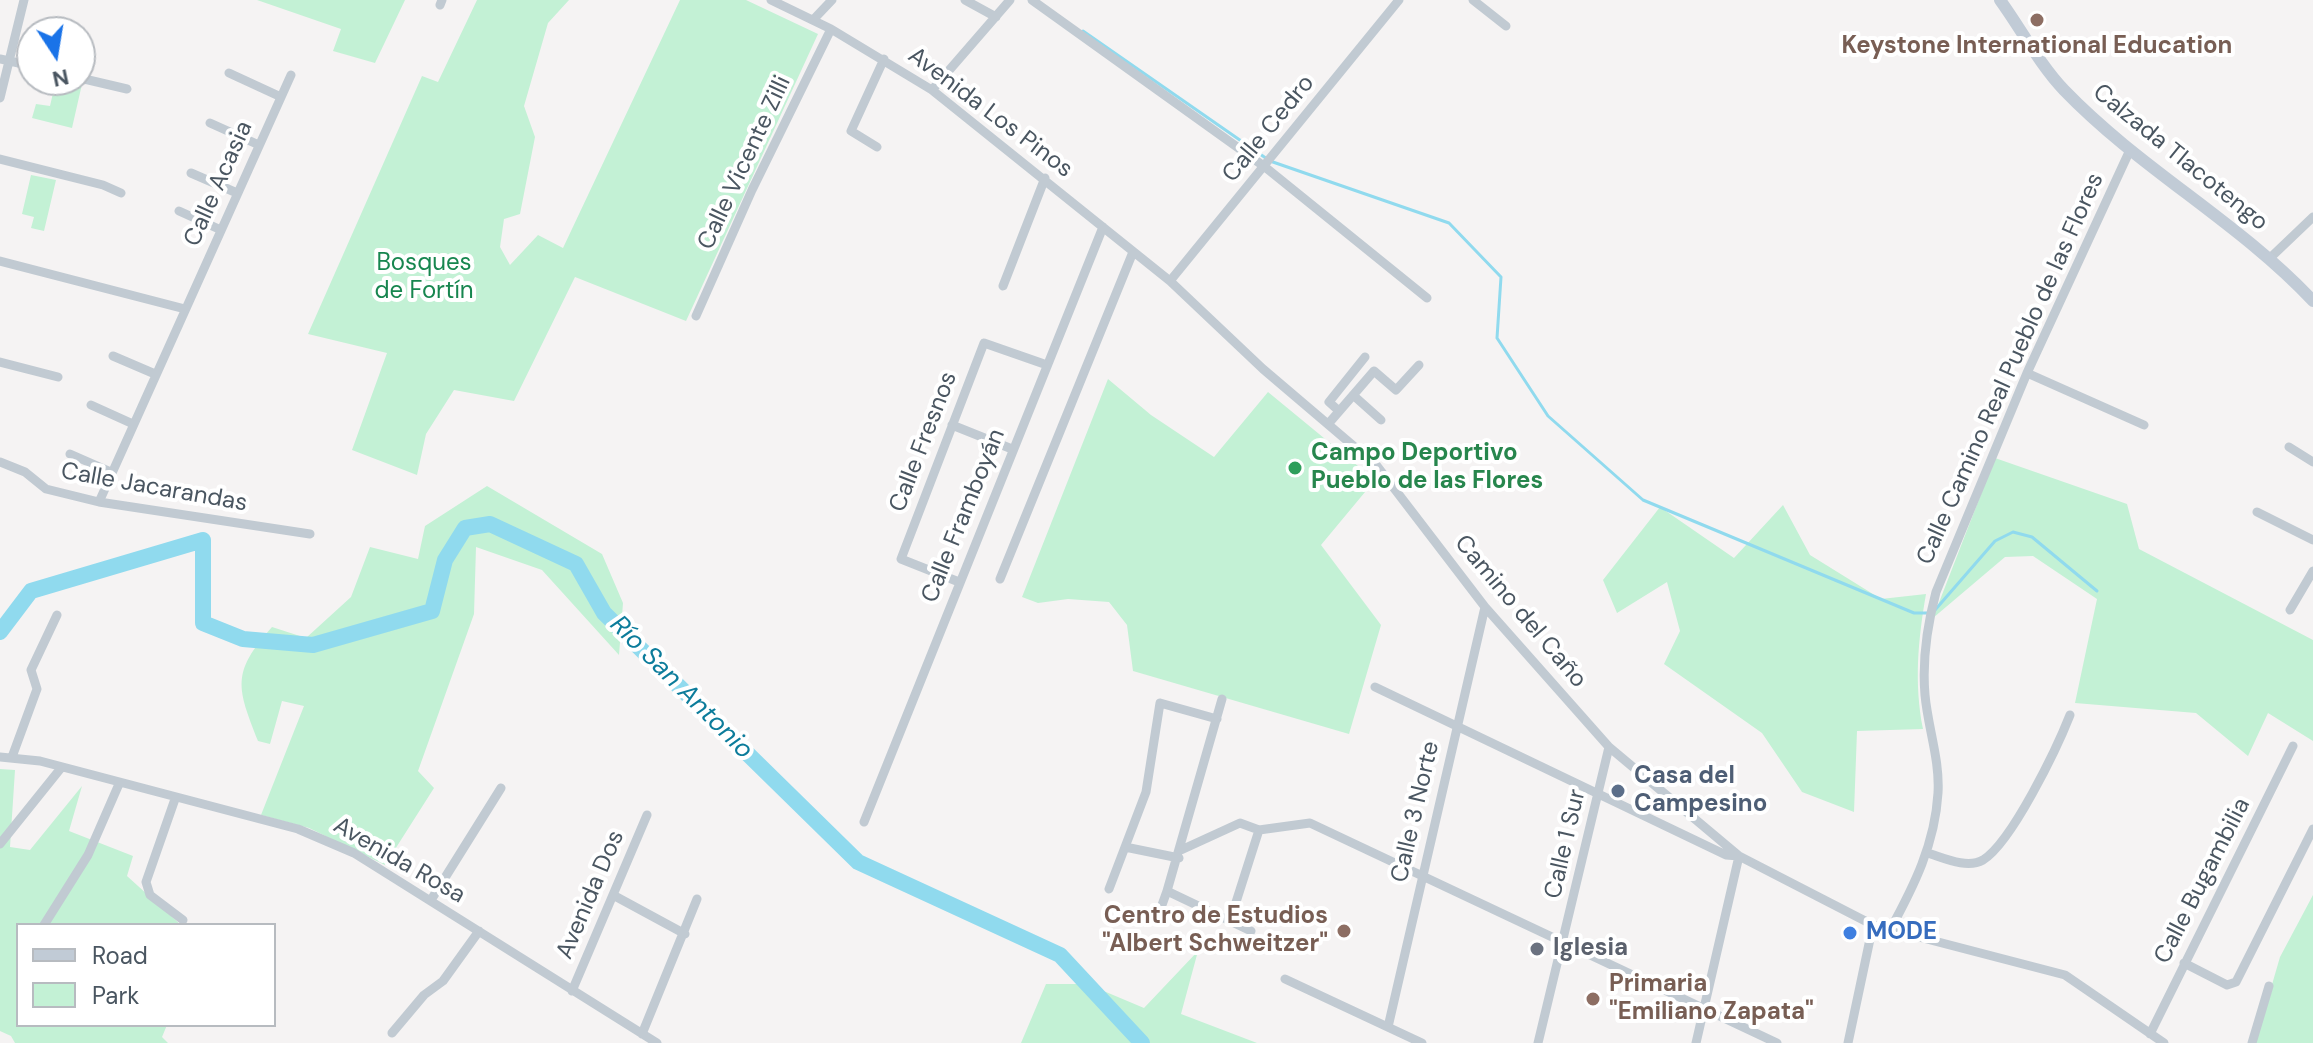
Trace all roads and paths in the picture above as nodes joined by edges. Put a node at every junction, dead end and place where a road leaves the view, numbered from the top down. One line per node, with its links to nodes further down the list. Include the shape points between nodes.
1 (24, 0): 15 (street)
2 (771, 0): 11 (street, Avenida Los Pinos)
3 (832, 0): 11 (street)
4 (965, 0): 10 (street)
5 (1010, 0): 10 (street)
6 (1032, 0): 28 (street)
7 (1399, 0): 28 (street, Calle Cedro)
8 (1473, 0): 12 (street)
9 (2000, 0): 26 (street, Calzada Tlacotengo, via 2063,89)
10 (996, 17): 20 (street)
11 (813, 20): 13 (street, Avenida Los Pinos)
12 (1506, 26)
13 (831, 29): 14 (street, Avenida Los Pinos); 45 (street, Calle Vicente Zilli)
14 (884, 59): 20 (street, Avenida Los Pinos); 25 (street, via 851,131)
15 (4, 60): 22 (street)
16 (229, 73): 21 (street)
17 (291, 75): 21 (street, Calle Acasia)
18 (96, 82): 19 (street)
19 (127, 89)
20 (932, 90): 30 (street, Avenida Los Pinos)
21 (281, 97): 24 (street, Calle Acasia)
22 (0, 98)
23 (210, 123): 24 (street)
24 (259, 145): 32 (street, Calle Acasia)
25 (877, 147)
26 (2130, 150): 38 (street, Calzada Tlacotengo); 51 (street, Calle Camino Real Pueblo de las Flores)
27 (0, 159): 31 (street)
28 (1265, 167): 40 (street, Calle Cedro); 42 (street)
29 (191, 173): 32 (street)
30 (1045, 178): 35 (street, Avenida Los Pinos); 41 (street)
31 (121, 193)
32 (237, 193): 36 (street, Calle Acasia)
33 (179, 211): 36 (street)
34 (2313, 217): 38 (street)
35 (1103, 227): 37 (street, Avenida Los Pinos); 49 (street, Calle Framboyán)
36 (221, 230): 44 (street, Calle Acasia)
37 (1133, 252): 40 (street, Avenida Los Pinos); 73 (street)
38 (2269, 259): 43 (street, Calzada Tlacotengo)
39 (0, 261): 44 (street)
40 (1170, 281): 58 (street, Camino del Caño)
41 (1003, 286)
42 (1427, 298)
43 (2313, 301)
44 (185, 309): 52 (street, Calle Acasia)
45 (696, 316)
46 (113, 356): 52 (street)
47 (1365, 357): 56 (street, via 1329,402)
48 (0, 362): 53 (street)
49 (1047, 365): 60 (street, Calle Fresnos, via 984,343); 63 (street, Calle Framboyán)
50 (1419, 365): 54 (street, via 1396,390 1374,371)
51 (2027, 373): 61 (street); 98 (street, Calle Camino Real Pueblo de las Flores, via 1936,592 1926,629 1925,696 1938,773)
52 (155, 374): 59 (street, Calle Acasia)
53 (58, 377)
54 (1353, 395): 56 (street); 57 (street)
55 (91, 405): 59 (street)
56 (1339, 411): 58 (street)
57 (1381, 420)
58 (1329, 423): 75 (street, Camino del Caño, via 1377,466)
59 (133, 424): 67 (street, Calle Acasia)
60 (952, 425): 63 (street); 74 (street, Calle Fresnos, via 901,559)
61 (2144, 425)
62 (2289, 447): 66 (street)
63 (1012, 449): 74 (street, Calle Framboyán)
64 (70, 454): 67 (street)
65 (0, 462): 68 (street, Calle Jacarandas, via 25,472 46,489)
66 (2313, 462)
67 (111, 472): 68 (street, Calle Acasia)
68 (99, 502): 70 (street, Calle Jacarandas)
69 (2257, 512): 71 (street)
70 (310, 534)
71 (2313, 540)
72 (2313, 571): 76 (street)
73 (1000, 579)
74 (959, 582): 93 (street, Calle Framboyán)
75 (1485, 607): 82 (street, Calle 3 Norte); 84 (street, Camino del Caño)
76 (2290, 610)
77 (57, 615): 86 (street, via 31,670 37,689)
78 (1375, 687): 82 (street)
79 (1222, 699): 81 (street)
80 (2070, 715): 98 (street, via 1999,844 1982,861)
81 (1217, 719): 97 (street, via 1160,703 1151,771); 99 (street)
82 (1457, 726): 90 (street); 101 (street, Calle 3 Norte)
83 (2293, 746): 117 (street, Calle Bugambilia)
84 (1609, 747): 90 (street, Calle 1 Sur); 100 (street, Camino del Caño)
85 (0, 757): 86 (street, Avenida Rosa)
86 (12, 757): 87 (street, Avenida Rosa)
87 (61, 768): 88 (street, Avenida Rosa); 96 (street)
88 (119, 784): 91 (street, Avenida Rosa); 110 (street, via 88,855)
89 (501, 788): 106 (street)
90 (1597, 794): 100 (street, via 1726,855); 116 (street, Calle 1 Sur)
91 (175, 799): 106 (street, Avenida Rosa, via 298,829 354,853); 108 (street, via 146,882 150,895)
92 (647, 815): 104 (street, Avenida Dos)
93 (864, 822)
94 (2313, 829): 117 (street, via 2236,982 2227,985)
95 (1259, 830): 99 (street, via 1240,823); 101 (street, via 1310,823); 109 (street)
96 (0, 844)
97 (1125, 847): 99 (street); 102 (street)
98 (1928, 853): 112 (street, Calle Camino Real Pueblo de las Flores)
99 (1180, 854): 103 (street)
100 (1739, 856): 111 (street, Camino del Caño); 121 (street)
101 (1422, 875): 116 (street); 122 (street, Calle 3 Norte)
102 (1109, 889)
103 (1167, 891): 107 (street); 109 (street)
104 (613, 895): 115 (street); 120 (street, Avenida Dos)
105 (697, 899): 115 (street)
106 (431, 900): 113 (street, Avenida Rosa)
107 (1158, 916)
108 (183, 920)
109 (1230, 921): 114 (street)
110 (45, 923)
111 (1873, 925): 112 (street, Camino del Caño); 126 (street)
112 (1890, 930): 125 (street, Camino del Caño, via 2065,975)
113 (479, 931): 120 (street, Avenida Rosa); 123 (street, via 443,981)
114 (1251, 931)
115 (685, 934): 124 (street)
116 (1564, 944): 121 (street); 129 (street, Calle 1 Sur)
117 (2184, 963): 125 (street, Calle Bugambilia)
118 (1285, 979): 122 (street)
119 (2269, 986): 134 (street)
120 (572, 991): 124 (street, Avenida Rosa)
121 (1704, 1010): 130 (street); 131 (street)
122 (1388, 1027): 128 (street)
123 (392, 1033)
124 (642, 1034): 127 (street, Avenida Rosa)
125 (2150, 1034): 133 (street, Camino del Caño)
126 (1848, 1042): 132 (street)
127 (657, 1043)
128 (1422, 1043)
129 (1538, 1043)
130 (1696, 1043)
131 (1777, 1043)
132 (1860, 1043)
133 (2164, 1043)
134 (2252, 1043)

